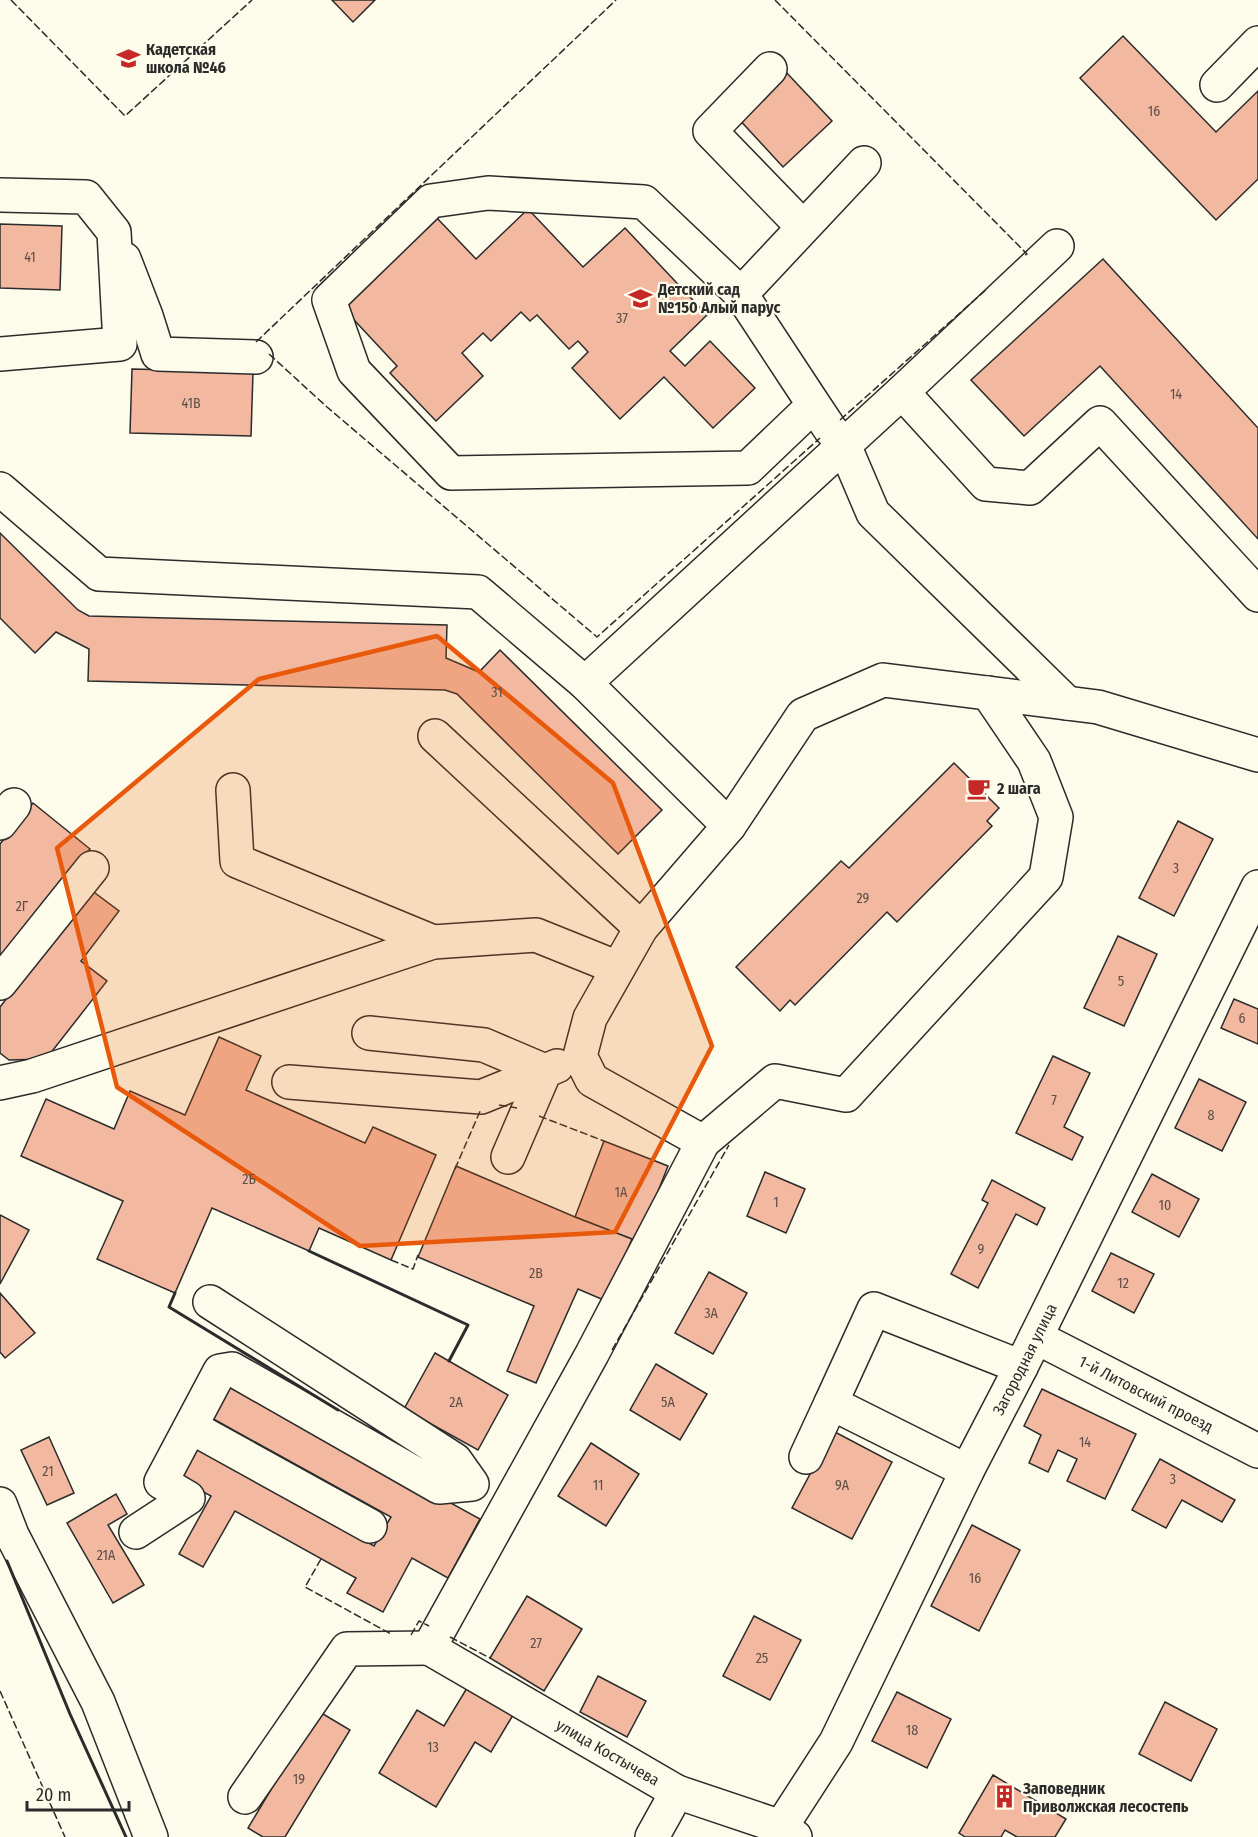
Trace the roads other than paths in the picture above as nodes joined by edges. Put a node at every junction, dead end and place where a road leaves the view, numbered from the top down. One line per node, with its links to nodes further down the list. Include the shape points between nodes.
1 (1258, 43): 3 (street)
2 (770, 69): 6 (street, via 710,131)
3 (1217, 84)
4 (864, 163): 6 (street)
5 (0, 195): 7 (street, via 86,197)
6 (803, 227): 9 (street)
7 (114, 232): 10 (street, via 120,344); 11 (street, via 158,354)
8 (1057, 246): 12 (street)
9 (741, 294): 13 (street); 13 (street, via 644,202 488,193 431,201 329,300 354,371 451,473 748,468)
10 (0, 354)
11 (255, 357)
12 (902, 392): 14 (street); 16 (street, via 986,484 1030,488 1100,423)
13 (814, 405): 14 (street)
14 (844, 445): 17 (street); 19 (street, via 873,513)
15 (0, 489): 17 (street, via 99,574 478,592)
16 (1258, 595)
17 (585, 683): 23 (street)
18 (988, 693): 19 (street); 23 (street, via 883,680 803,715); 35 (street, via 1034,761 1056,817 1046,877 846,1095 775,1081)
19 (1067, 703): 21 (street, via 1098,707)
20 (435, 736): 26 (street)
21 (1258, 755)
22 (233, 790): 27 (street, via 237,861)
23 (729, 826): 26 (street)
24 (92, 868): 29 (street)
25 (1258, 886): 38 (street, Загородная улица)
26 (641, 928): 28 (street)
27 (433, 942): 28 (street, via 536,935); 34 (street, via 32,1076)
28 (618, 968): 31 (street, via 590,1018)
29 (0, 983)
30 (369, 1033): 32 (street, via 484,1045)
31 (580, 1056): 32 (street); 35 (street, via 592,1080)
32 (545, 1071): 33 (street, via 482,1097); 36 (street)
33 (289, 1082)
34 (0, 1083)
35 (703, 1142): 47 (street)
36 (507, 1157)
37 (210, 1302): 45 (street, via 455,1460)
38 (1036, 1337): 39 (street, Загородная улица); 42 (street, 1-й Литовский проезд)
39 (1021, 1367): 40 (street, via 874,1309); 44 (street, Загородная улица)
40 (831, 1403): 43 (street); 44 (street)
41 (190, 1427): 45 (street, via 220,1371 232,1369 439,1487); 48 (street); 49 (street, via 161,1482 188,1498)
42 (1258, 1451)
43 (806, 1457)
44 (967, 1471): 53 (street, Загородная улица, via 836,1742)
45 (472, 1484): 47 (street)
46 (0, 1504): 54 (street, via 98,1702)
47 (508, 1505): 50 (street)
48 (369, 1526)
49 (136, 1532)
50 (429, 1648): 51 (street, улица Костычева); 52 (street, via 347,1649)
51 (677, 1792): 53 (street, улица Костычева); 55 (street)
52 (245, 1797)
53 (788, 1832)
54 (151, 1837)
55 (652, 1837)

